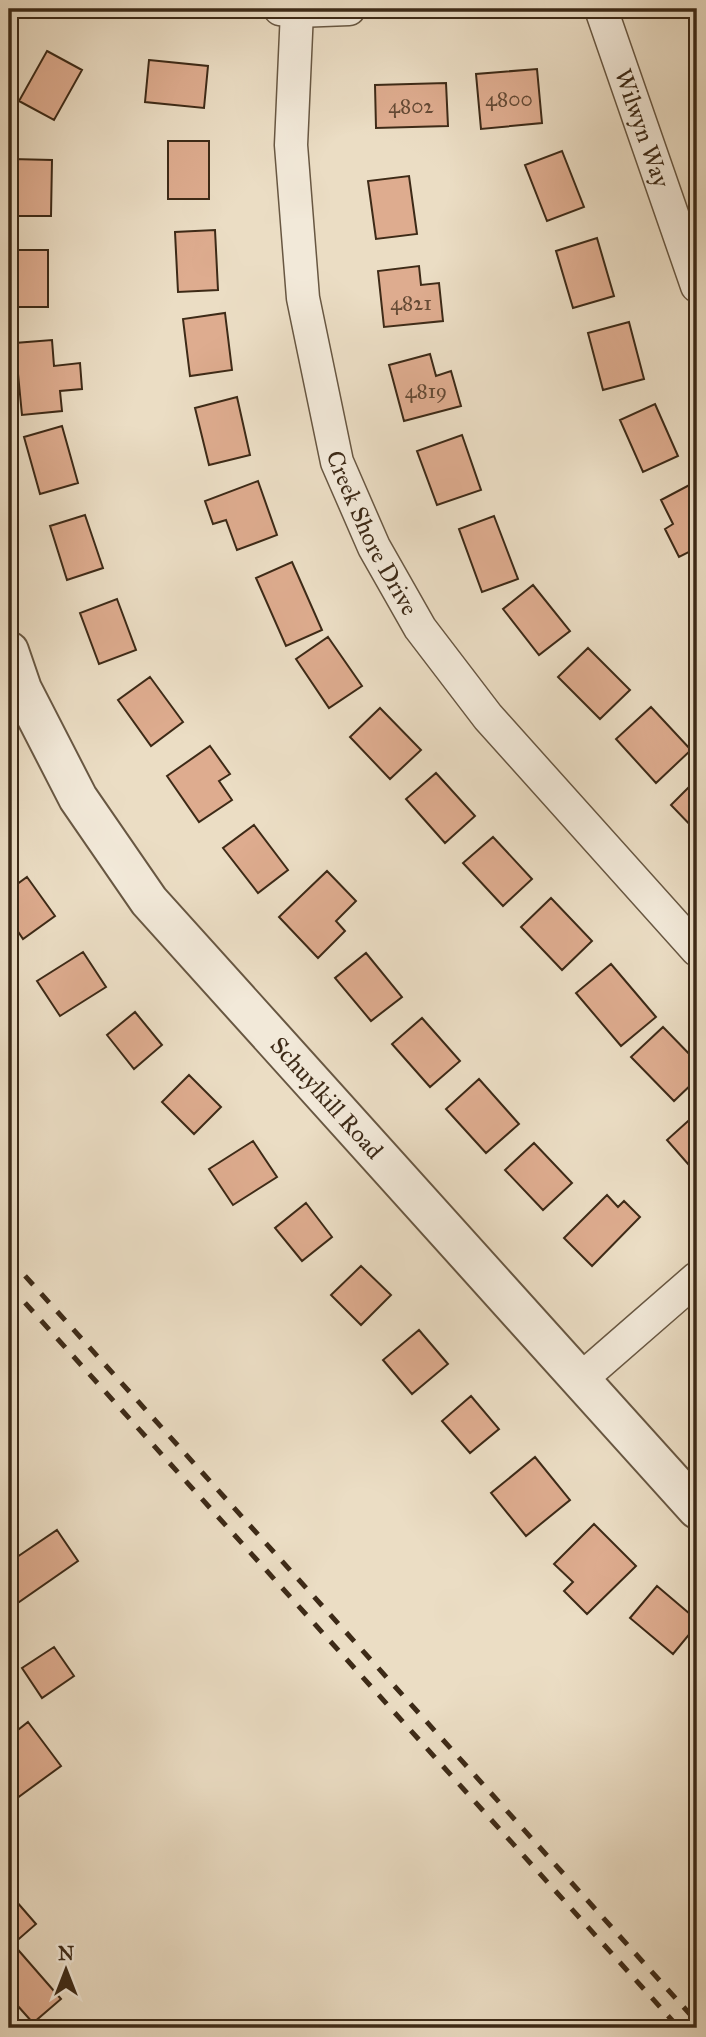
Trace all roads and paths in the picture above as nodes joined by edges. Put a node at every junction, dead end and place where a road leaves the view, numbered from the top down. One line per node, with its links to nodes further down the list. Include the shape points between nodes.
1 (349, 9): 3 (street)
2 (601, 9): 4 (street, Wilwyn Way)
3 (288, 10): 6 (street, Creek Shore Drive, via 291,145 303,298 337,462 374,547 420,628 488,717)
4 (697, 286)
5 (9, 651): 8 (street, Schuylkill Road, via 22,689 78,798 149,901)
6 (697, 950)
7 (697, 1278): 8 (street)
8 (581, 1379): 9 (street, Schuylkill Road)
9 (697, 1508)

